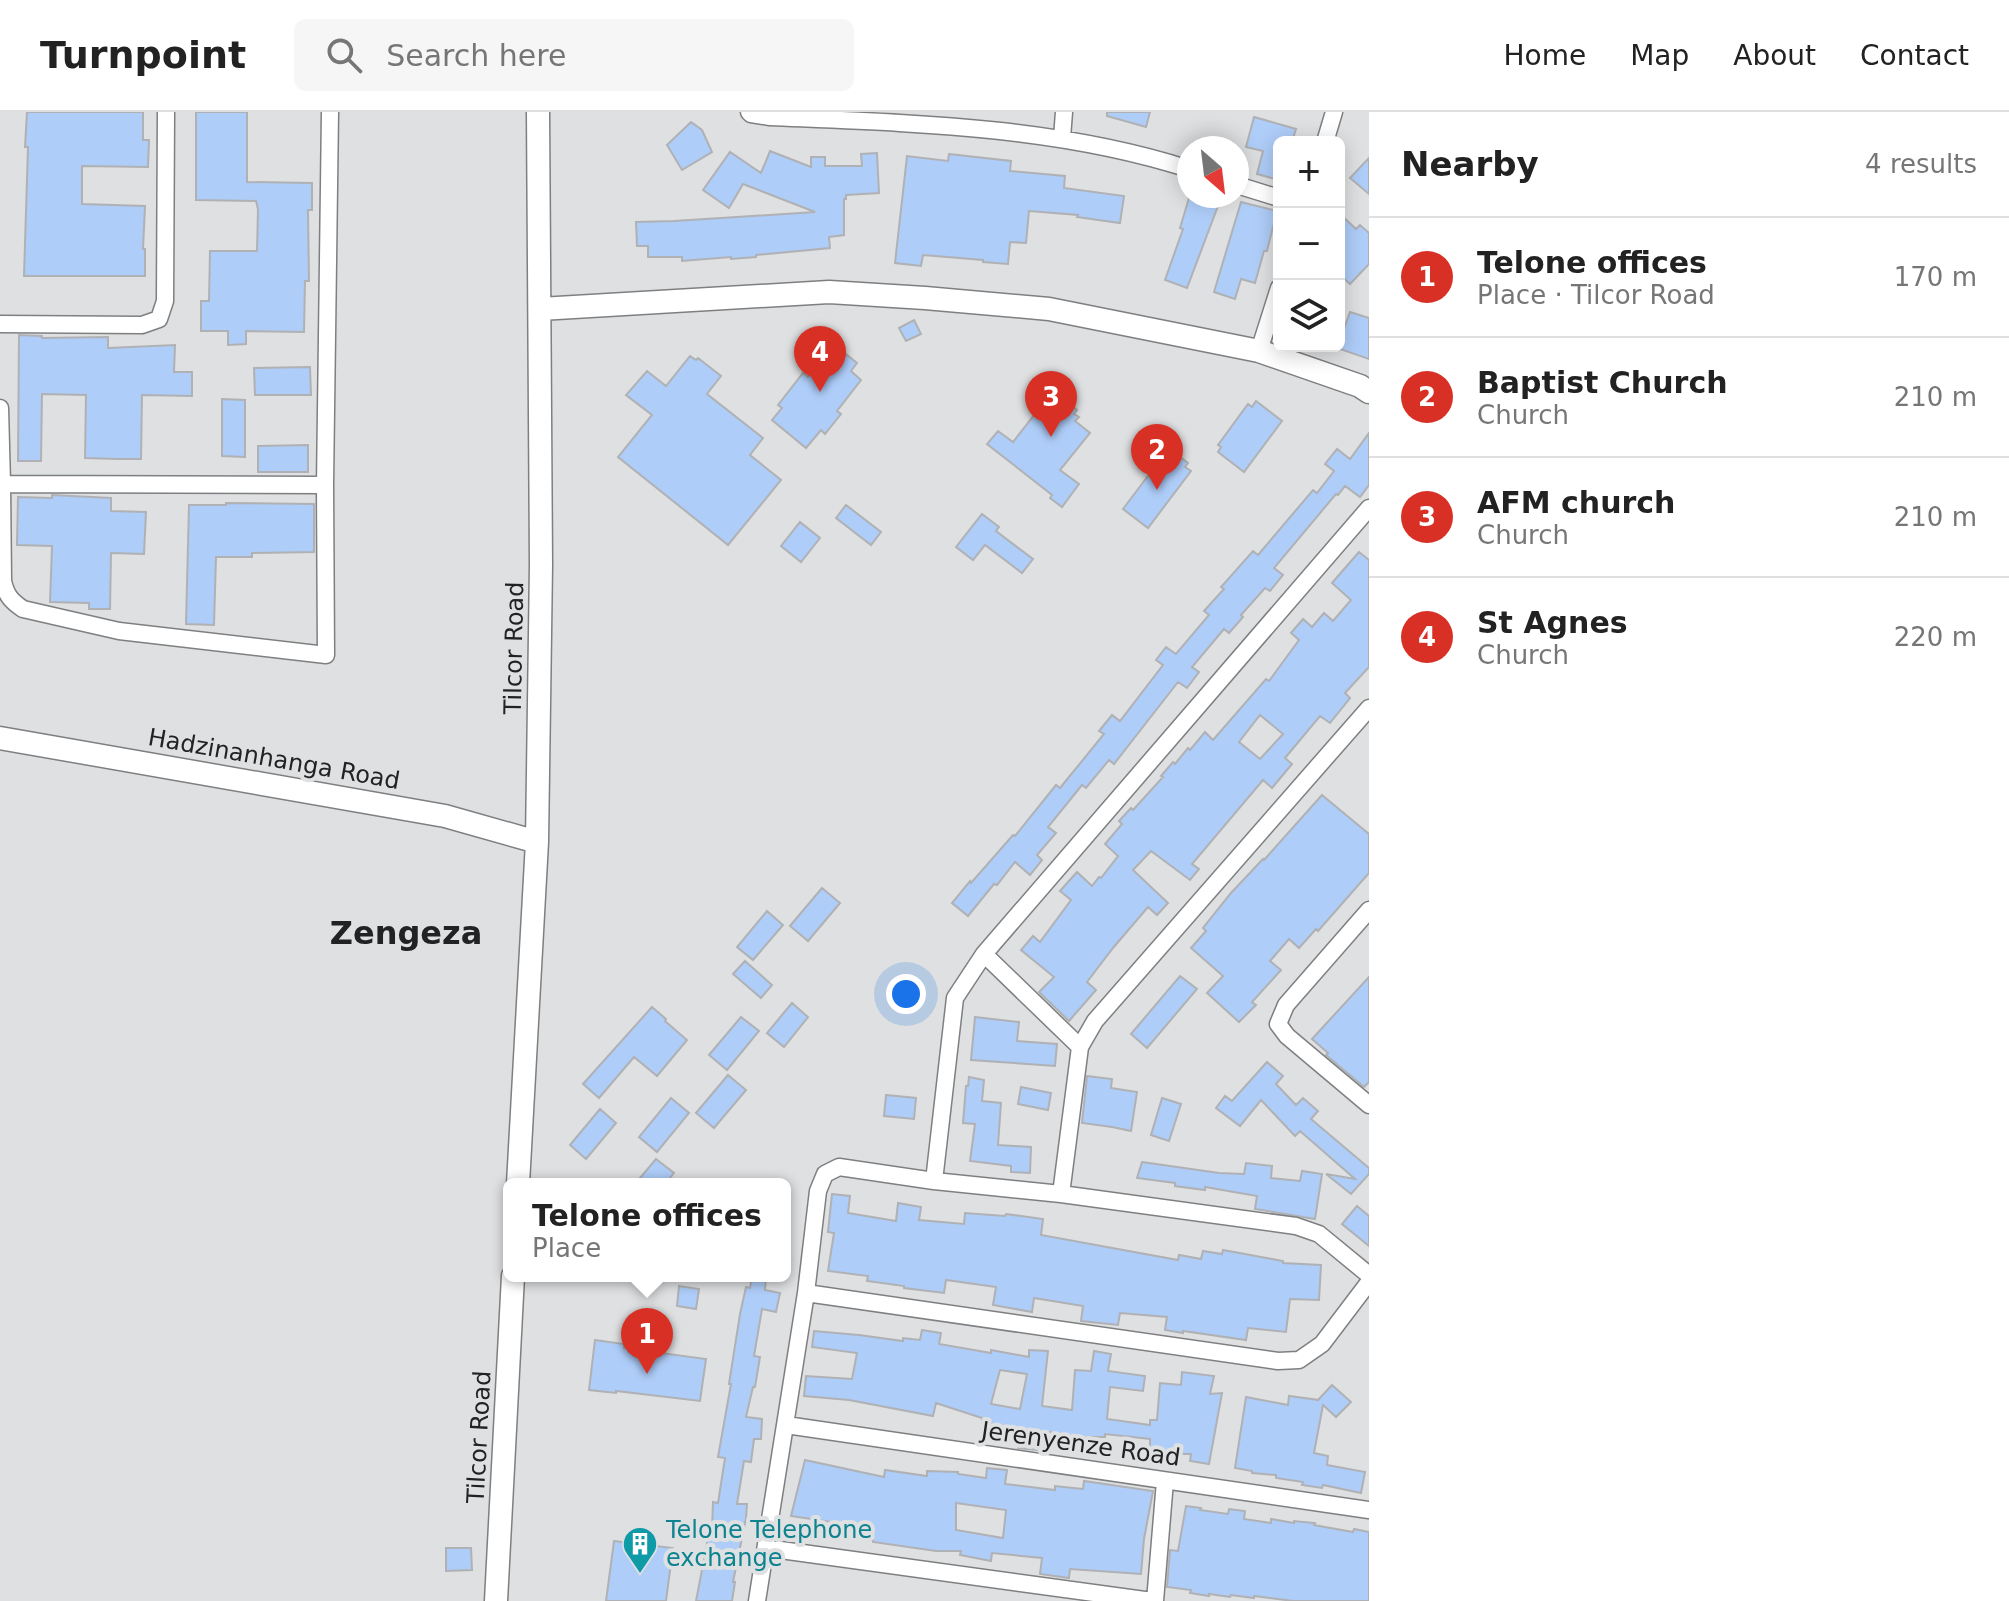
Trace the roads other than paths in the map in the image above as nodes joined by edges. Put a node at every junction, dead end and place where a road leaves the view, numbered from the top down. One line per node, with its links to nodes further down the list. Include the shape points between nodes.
1 (166, 112): 15 (street, via 165,301 159,319 142,325)
2 (330, 112): 20 (street)
3 (538, 112): 14 (street, Tilcor Road)
4 (749, 112): 7 (street, via 770,117)
5 (1064, 112): 9 (street)
6 (1334, 112): 8 (street)
7 (896, 117): 9 (street)
8 (1327, 136)
9 (1062, 138): 10 (street)
10 (1177, 166)
11 (1249, 189): 12 (street)
12 (1273, 196)
13 (1273, 307): 16 (street)
14 (540, 309): 16 (street, via 829,292 1049,309); 24 (street, Tilcor Road)
15 (0, 324)
16 (1259, 351): 17 (street)
17 (1369, 392)
18 (0, 408): 19 (street)
19 (2, 484): 20 (street); 20 (street, via 3,581 6,593 23,609 119,631 326,655)
20 (325, 485)
21 (1369, 508): 26 (street)
22 (1369, 708): 27 (street, via 1095,1021)
23 (0, 738): 24 (street, Hadzinanhanga Road, via 445,816)
24 (537, 842): 29 (street, Tilcor Road)
25 (1369, 910): 28 (street, via 1286,1005 1278,1024)
26 (984, 954): 27 (street); 30 (street, via 955,998)
27 (1080, 1047): 31 (street)
28 (1369, 1105)
29 (518, 1178)
30 (934, 1181): 31 (street); 35 (street, via 839,1167 825,1174 818,1191)
31 (1061, 1194): 32 (street, via 1296,1226 1319,1234)
32 (1369, 1275)
33 (513, 1282): 40 (street, Tilcor Road)
34 (1369, 1282): 35 (street, via 1322,1344 1299,1360 1278,1361)
35 (806, 1293): 36 (street)
36 (786, 1425): 37 (street, Jerenyenze Road); 39 (street)
37 (1165, 1481): 38 (street, Jerenyenze Road); 42 (street)
38 (1369, 1510)
39 (766, 1548): 41 (street); 42 (street)
40 (496, 1601)
41 (757, 1601)
42 (1153, 1601)

